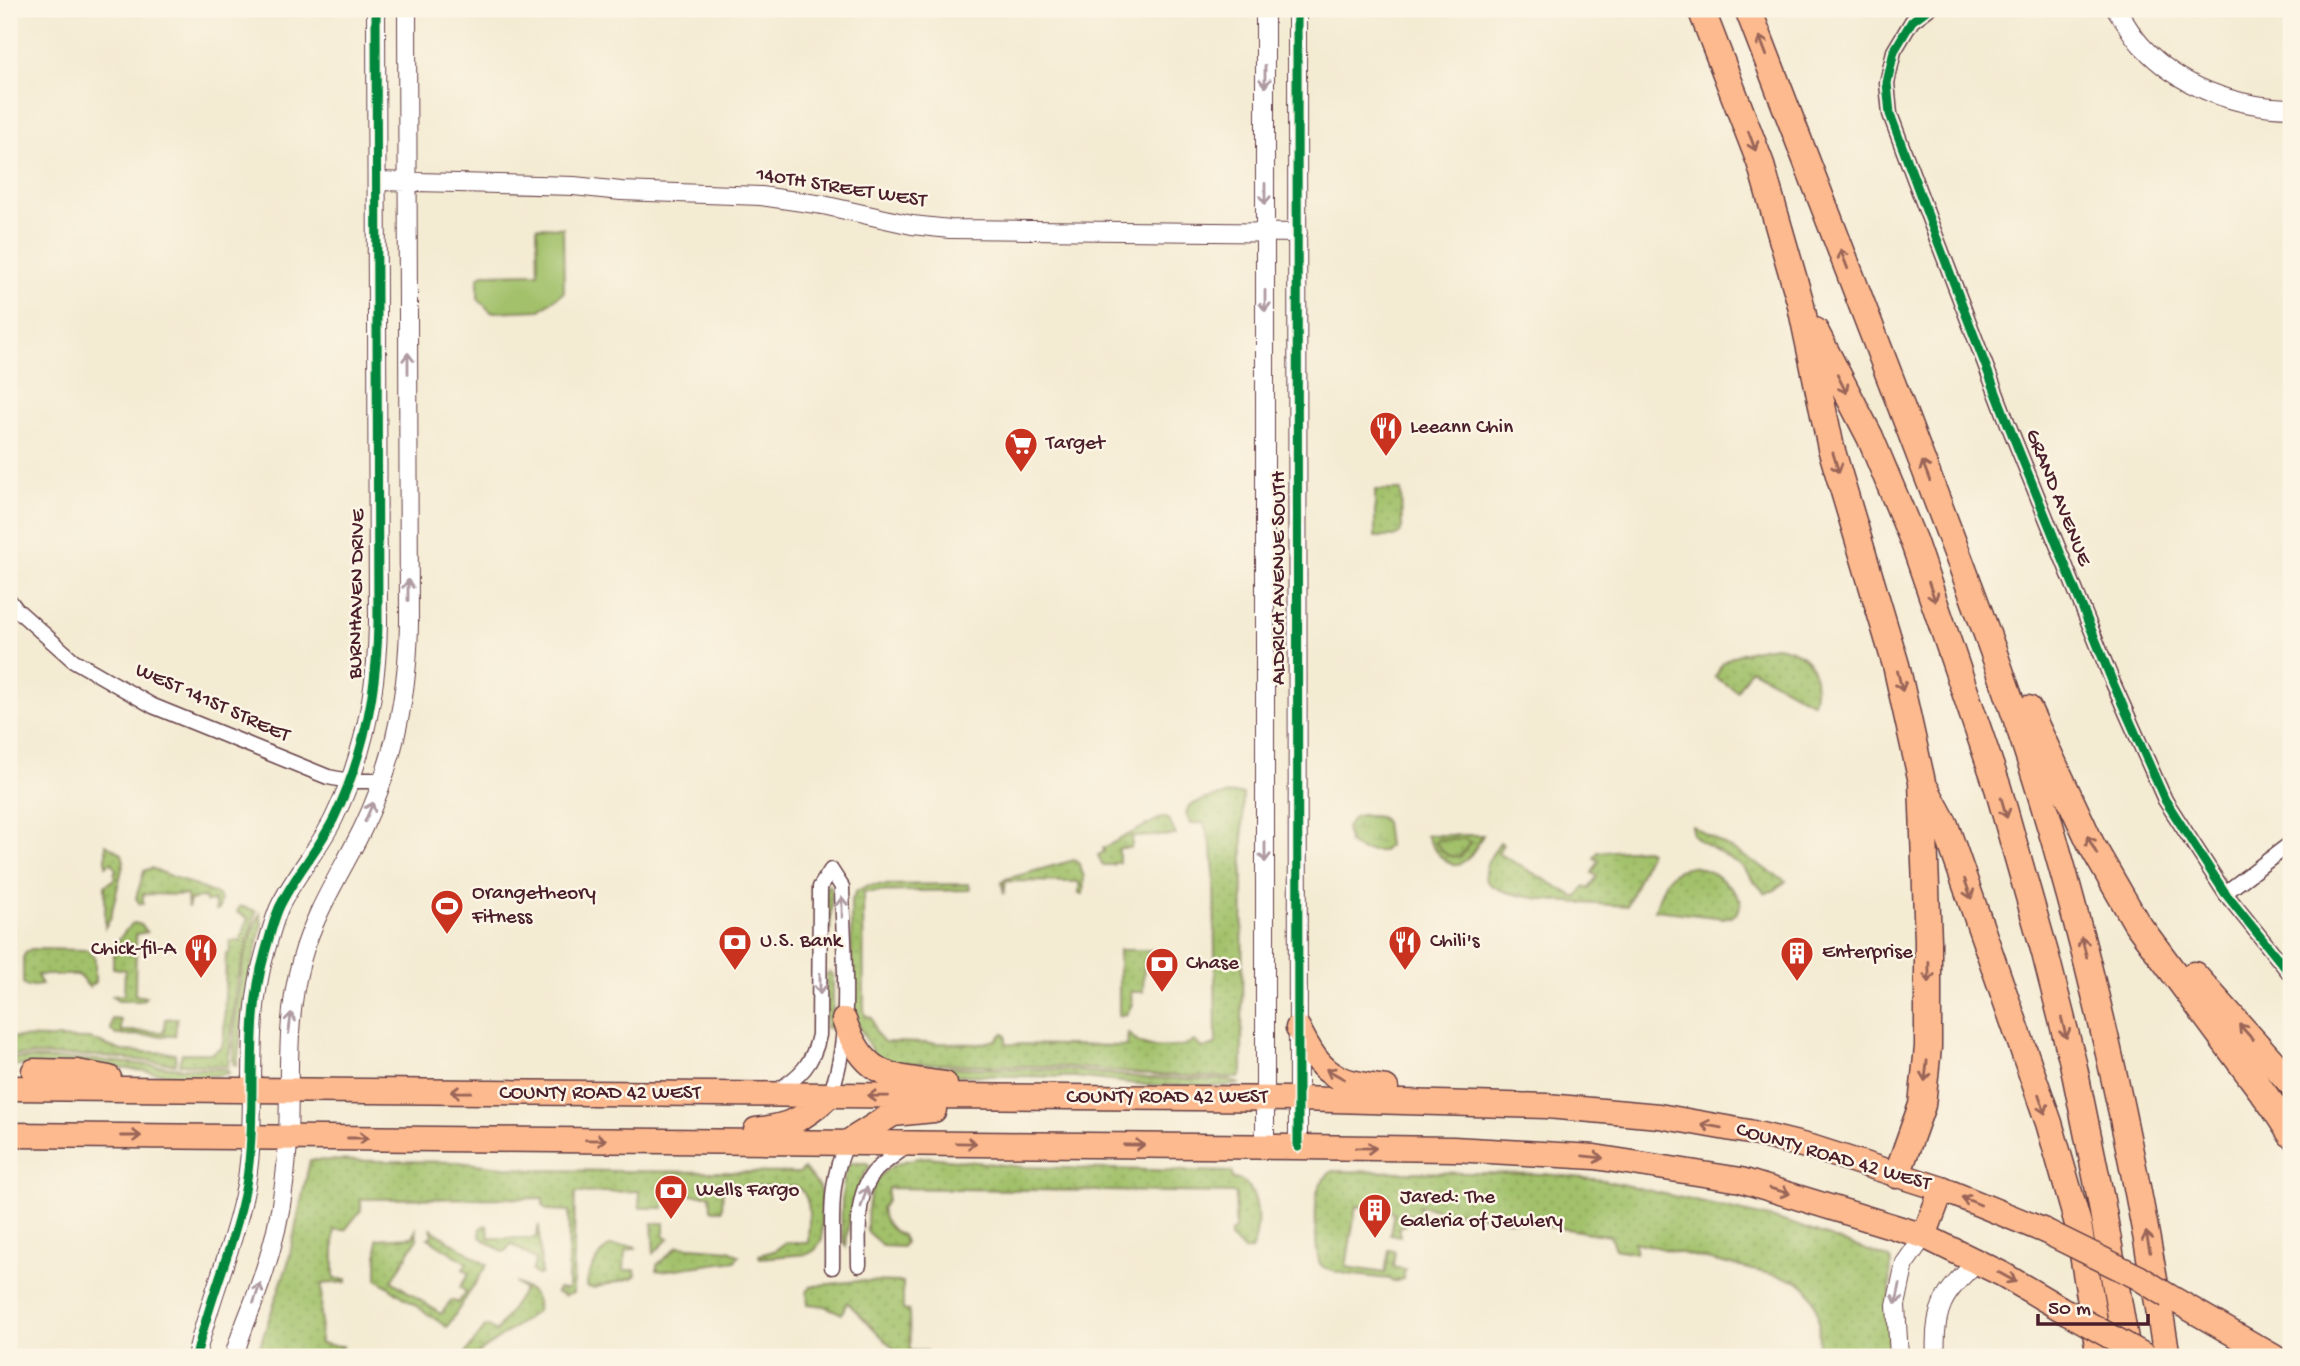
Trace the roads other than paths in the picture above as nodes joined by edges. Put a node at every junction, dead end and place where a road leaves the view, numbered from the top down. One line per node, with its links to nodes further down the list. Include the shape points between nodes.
1 (376, 9): 10 (street, BURNHAVEN DRIVE)
2 (407, 9): 11 (street)
3 (1265, 9): 12 (street, ALDRICH AVENUE SOUTH, one-way to 12)
4 (1297, 9): 13 (street, ALDRICH AVENUE SOUTH)
5 (1701, 9): 14 (highway, one-way to 14, via 1760,162)
6 (1748, 9): 15 (highway, one-way to 6)
7 (1928, 9): 22 (street, GRAND AVENUE, via 1912,21 1894,51 1887,83 1890,114 2113,683 2165,800)
8 (2116, 9): 9 (street, via 2140,44 2186,80 2215,96)
9 (2291, 108)
10 (377, 181): 11 (street, 140TH STREET WEST); 17 (street, BURNHAVEN DRIVE, via 377,659 360,755)
11 (408, 183): 12 (street, 140TH STREET WEST, via 761,196 950,229); 18 (street, one-way to 11, via 405,691 408,658)
12 (1265, 233): 13 (street, 140TH STREET WEST); 35 (street, ALDRICH AVENUE SOUTH, one-way to 35)
13 (1298, 233): 25 (street, ALDRICH AVENUE SOUTH)
14 (1800, 301): 19 (highway, one-way to 19, via 1831,447 1896,665); 58 (highway, one-way to 58, via 1870,438 1913,540 1998,788 2073,1063)
15 (1950, 535): 21 (highway, one-way to 15, via 2075,812); 60 (highway, one-way to 15, via 2127,1132 2085,948 2025,746)
16 (9, 600): 17 (street, WEST 141ST STREET, via 73,660 153,706 328,777)
17 (349, 780): 18 (street, WEST 141ST STREET); 30 (street, BURNHAVEN DRIVE, via 334,819 278,909 257,984)
18 (383, 781): 31 (street, one-way to 18, via 290,1020 302,958 314,923)
19 (1922, 782): 47 (highway, one-way to 47, via 1928,1047 1922,1105); 57 (highway, one-way to 57, via 1945,825 2049,1123 2078,1224)
20 (2291, 843): 22 (street)
21 (2110, 878): 27 (highway, one-way to 21); 38 (highway, via 2153,947)
22 (2225, 893): 23 (street, GRAND AVENUE)
23 (2291, 975)
24 (844, 1020): 32 (street, one-way to 32, via 842,887 831,870 820,887 816,1053 793,1080); 33 (street, via 837,1077); 34 (highway, via 859,1052 880,1072)
25 (1298, 1028): 36 (street, ALDRICH AVENUE SOUTH); 37 (highway, one-way to 25, via 1355,1084 1322,1067)
26 (9, 1071): 29 (highway, via 77,1072)
27 (2291, 1083)
28 (9, 1088): 29 (highway, COUNTY ROAD 42 WEST)
29 (176, 1091): 30 (highway, COUNTY ROAD 42 WEST)
30 (251, 1091): 31 (highway, COUNTY ROAD 42 WEST); 40 (street, BURNHAVEN DRIVE)
31 (288, 1091): 32 (highway, COUNTY ROAD 42 WEST, one-way to 31); 41 (street)
32 (771, 1095): 33 (highway, COUNTY ROAD 42 WEST)
33 (829, 1096): 34 (highway, COUNTY ROAD 42 WEST, one-way to 33); 42 (highway, via 799,1121 779,1128)
34 (1040, 1097): 35 (highway, COUNTY ROAD 42 WEST); 43 (highway, via 893,1114)
35 (1265, 1099): 36 (highway, COUNTY ROAD 42 WEST); 45 (street, ALDRICH AVENUE SOUTH)
36 (1298, 1100): 37 (highway, COUNTY ROAD 42 WEST); 46 (street, ALDRICH AVENUE SOUTH)
37 (1547, 1106): 47 (highway, COUNTY ROAD 42 WEST, one-way to 37, via 1749,1132 1659,1116)
38 (2291, 1134)
39 (9, 1135): 40 (highway, one-way to 40)
40 (250, 1137): 41 (highway); 53 (street, BURNHAVEN DRIVE, via 240,1212)
41 (290, 1137): 42 (highway, one-way to 42); 54 (street, one-way to 41, via 278,1220)
42 (650, 1141): 43 (highway)
43 (848, 1142): 44 (highway); 52 (street, via 834,1182)
44 (911, 1143): 45 (highway, one-way to 45); 51 (street, one-way to 44, via 864,1192 875,1171)
45 (1265, 1146): 46 (highway)
46 (1298, 1147): 49 (highway, one-way to 49, via 1543,1153 1645,1164 1741,1180)
47 (1897, 1175): 48 (highway, COUNTY ROAD 42 WEST)
48 (1942, 1189): 49 (highway); 61 (highway, COUNTY ROAD 42 WEST, one-way to 48, bridge, via 2137,1277 2045,1231)
49 (1924, 1236): 50 (highway); 55 (street, one-way to 55, via 1905,1263 1896,1305)
50 (1977, 1262): 56 (street, via 1943,1299); 59 (highway, one-way to 59, bridge)
51 (859, 1265)
52 (832, 1266)
53 (196, 1357)
54 (234, 1357)
55 (1899, 1357)
56 (1936, 1357)
57 (2100, 1357)
58 (2128, 1357)
59 (2147, 1357)
60 (2167, 1357)
61 (2274, 1357)

